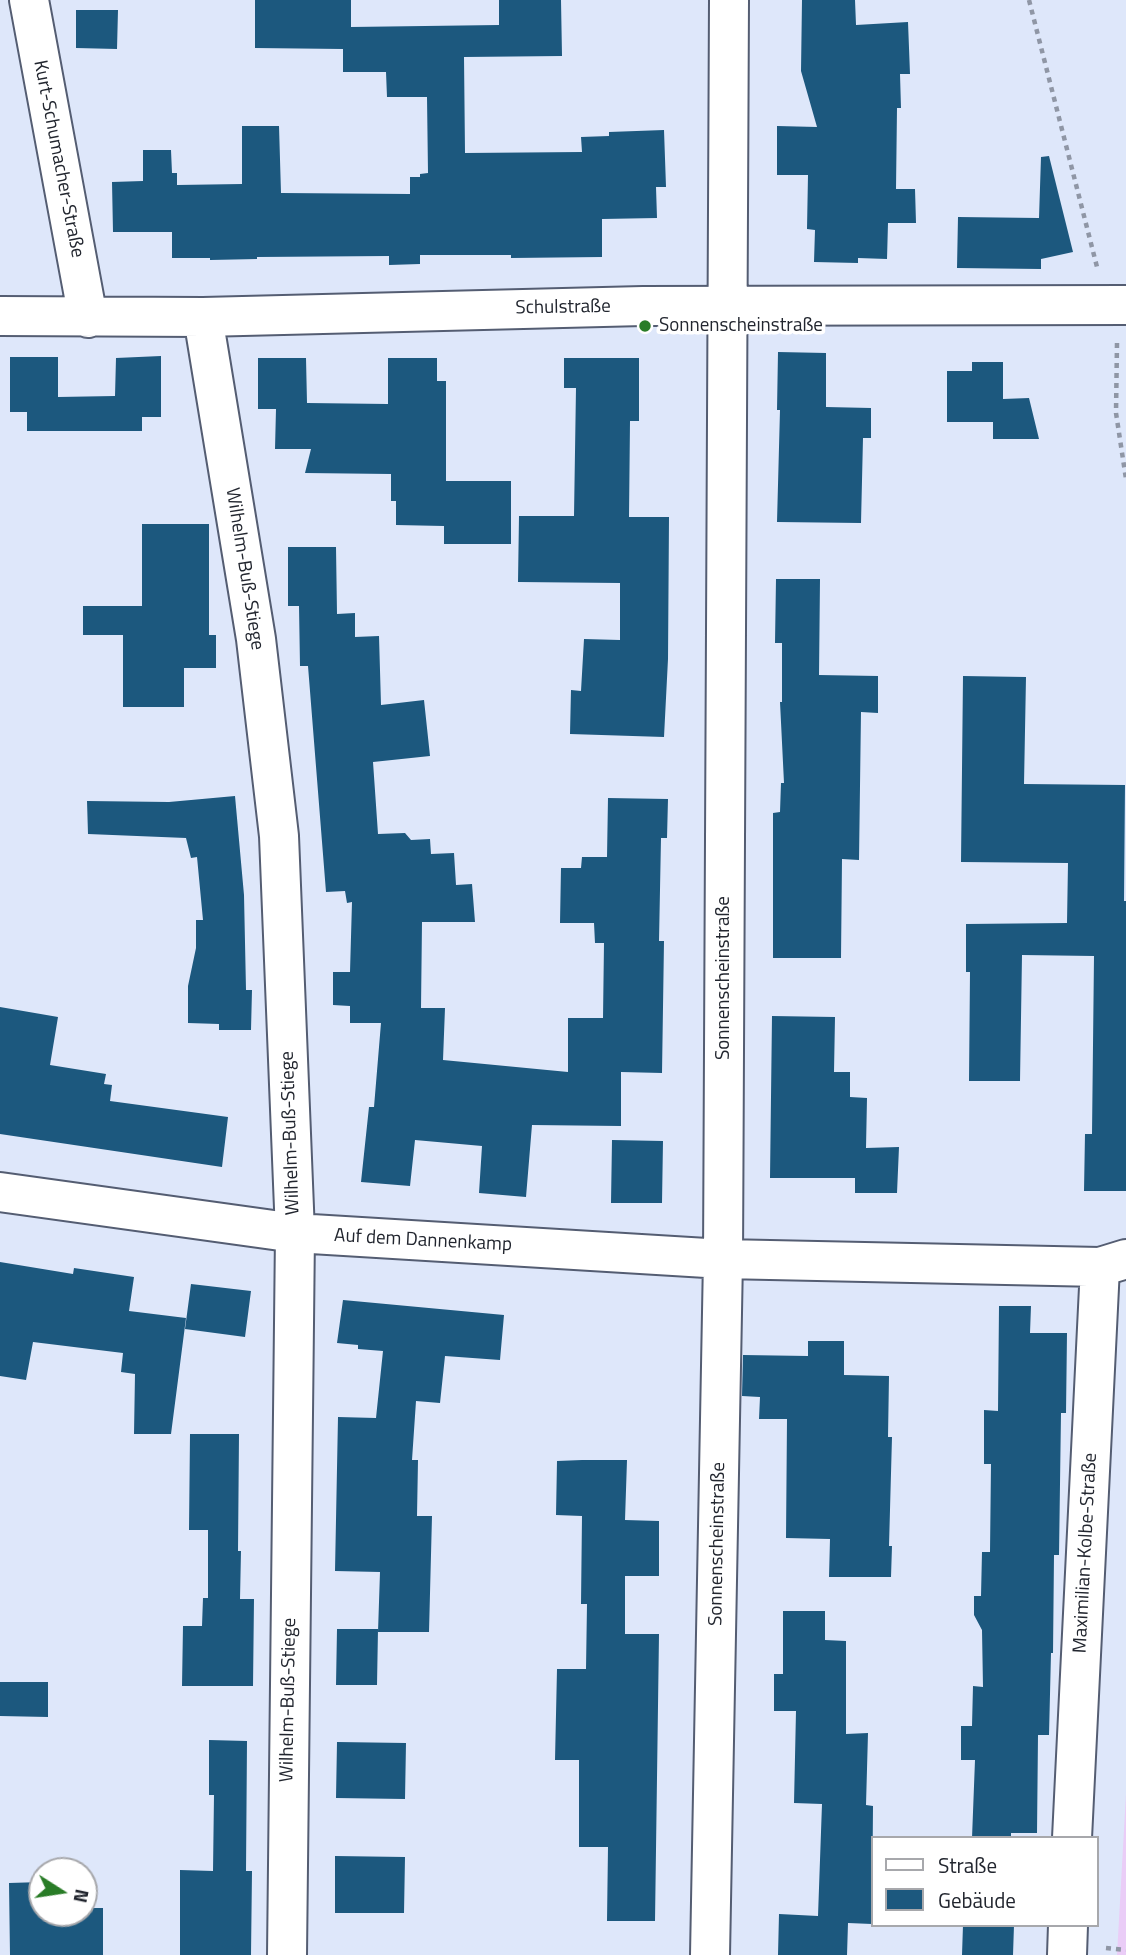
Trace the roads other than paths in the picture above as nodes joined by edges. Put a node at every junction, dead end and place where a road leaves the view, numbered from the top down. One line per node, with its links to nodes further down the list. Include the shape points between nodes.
1 (29, 0): 7 (street, Kurt-Schumacher-Straße)
2 (729, 0): 4 (street, Sonnenscheinstraße)
3 (1116, 304): 4 (street, Schulstraße)
4 (727, 306): 6 (street, Schulstraße); 10 (street, Sonnenscheinstraße)
5 (0, 316): 7 (street, Schulstraße)
6 (202, 317): 7 (street, Schulstraße); 9 (street, Wilhelm-Buß-Stiege, via 256,639 279,836)
7 (88, 318)
8 (0, 1192): 9 (street, Auf dem Dannenkamp)
9 (295, 1233): 10 (street, Auf dem Dannenkamp); 14 (street, Wilhelm-Buß-Stiege)
10 (723, 1259): 11 (street, Maximilian-Kolbe-Straße); 15 (street, Sonnenscheinstraße)
11 (1113, 1263): 12 (street, Maximilian-Kolbe-Straße)
12 (1072, 1836)
13 (1068, 1927): 16 (street)
14 (287, 1955)
15 (710, 1955)
16 (1067, 1955)

